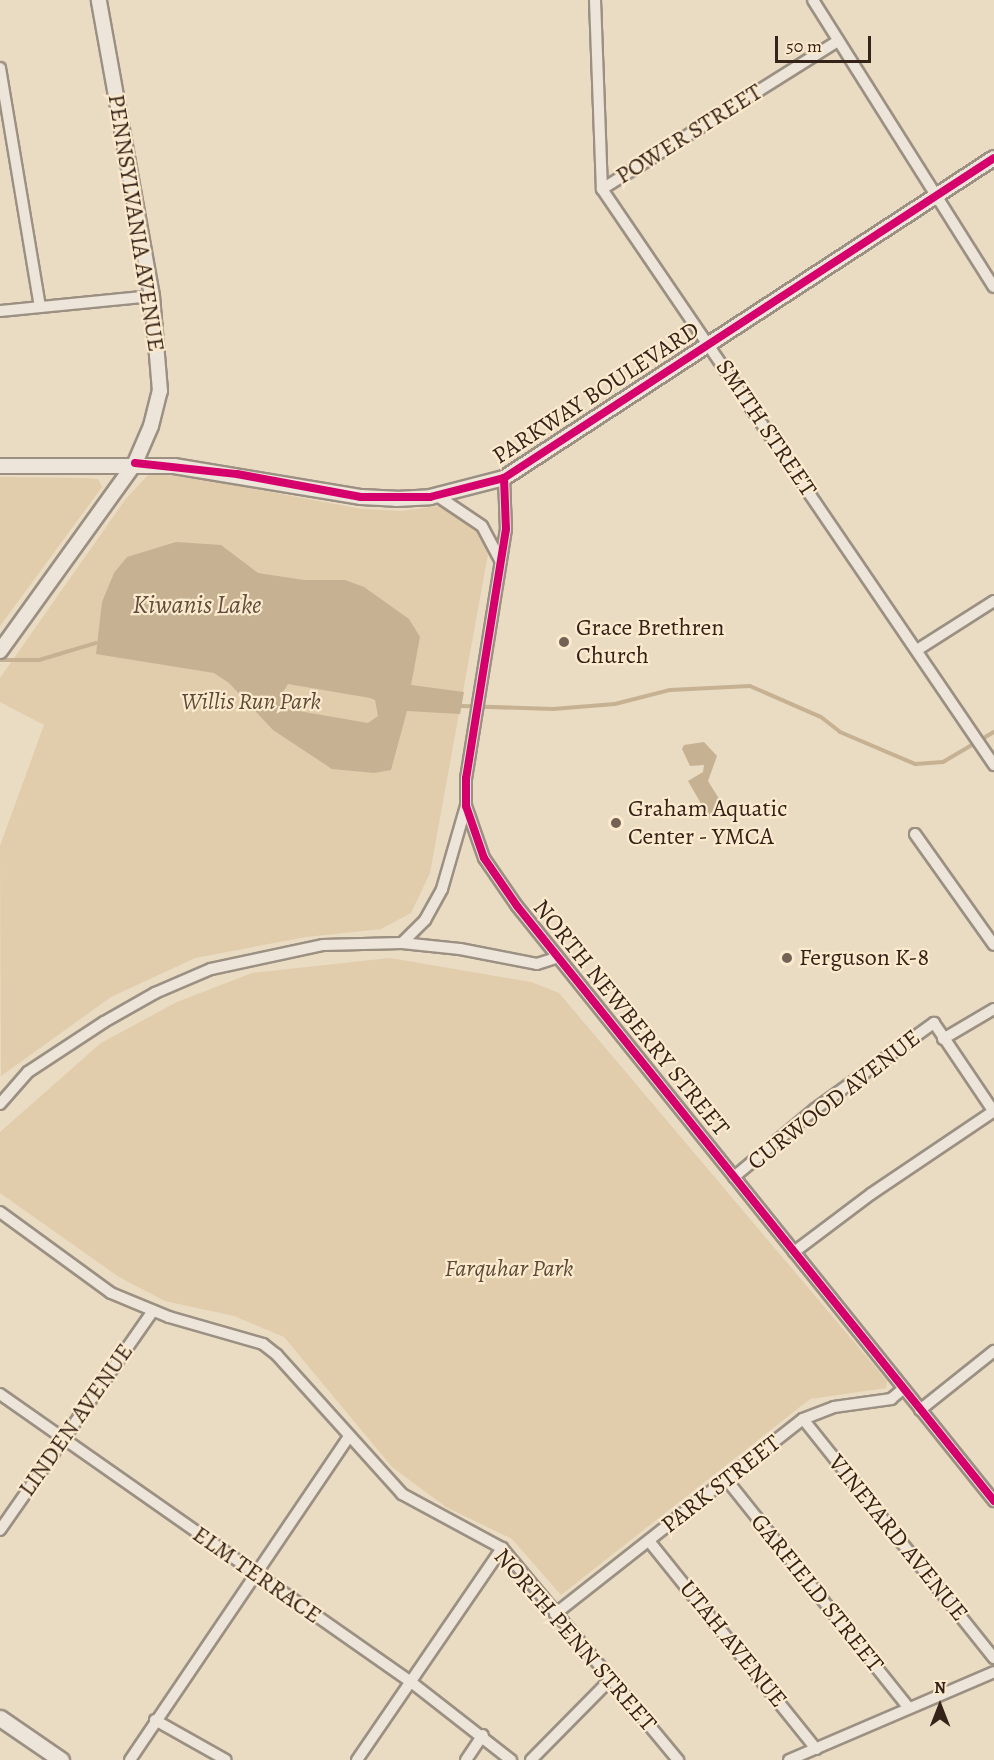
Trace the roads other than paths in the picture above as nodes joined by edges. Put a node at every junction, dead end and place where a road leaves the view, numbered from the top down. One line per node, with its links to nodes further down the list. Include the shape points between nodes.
1 (99, 0): 10 (street, PENNSYLVANIA AVENUE)
2 (595, 0): 7 (street)
3 (813, 0): 4 (street)
4 (838, 41): 7 (street, POWER STREET); 8 (street)
5 (0, 68): 11 (street)
6 (994, 158): 8 (street, PARKWAY BOULEVARD)
7 (602, 189): 13 (street, SMITH STREET)
8 (934, 196): 9 (street); 13 (street, PARKWAY BOULEVARD)
9 (994, 287)
10 (152, 296): 11 (street); 14 (street, PENNSYLVANIA AVENUE, via 160,390)
11 (40, 306): 12 (street)
12 (0, 311)
13 (709, 344): 16 (street, PARKWAY BOULEVARD, via 571,438); 21 (street, SMITH STREET)
14 (135, 463): 15 (street, PARKWAY BOULEVARD); 17 (street, PARKWAY BOULEVARD, via 237,474 361,497); 20 (street, PENNSYLVANIA AVENUE)
15 (0, 466)
16 (504, 478): 17 (street, PARKWAY BOULEVARD); 18 (street, NORTH NEWBERRY STREET, via 506,529)
17 (436, 495): 18 (street, via 482,526)
18 (501, 561): 23 (street, NORTH NEWBERRY STREET, via 474,724)
19 (994, 601): 21 (street)
20 (2, 648)
21 (917, 651): 22 (street, SMITH STREET)
22 (993, 763)
23 (466, 806): 25 (street, via 442,889 425,920); 27 (street, NORTH NEWBERRY STREET, via 484,858 496,879)
24 (915, 834): 26 (street)
25 (402, 943): 27 (street, via 537,964); 30 (street, via 324,945 211,969 155,993 104,1022 28,1072)
26 (994, 945)
27 (558, 957): 32 (street, NORTH NEWBERRY STREET)
28 (994, 1009): 29 (street, CURWOOD AVENUE)
29 (943, 1039): 31 (street); 32 (street, CURWOOD AVENUE, via 934,1023 815,1109)
30 (0, 1104)
31 (994, 1112): 34 (street, via 871,1194)
32 (734, 1178): 34 (street, NORTH NEWBERRY STREET)
33 (0, 1212): 35 (street, NORTH PENN STREET, via 111,1293)
34 (794, 1252): 37 (street, NORTH NEWBERRY STREET)
35 (153, 1311): 41 (street, LINDEN AVENUE); 42 (street, NORTH PENN STREET, via 263,1344)
36 (994, 1351): 39 (street)
37 (903, 1389): 39 (street, NORTH NEWBERRY STREET); 40 (street, PARK STREET, via 891,1399 834,1407)
38 (0, 1394): 41 (street, ELM TERRACE)
39 (921, 1410): 44 (street, NORTH NEWBERRY STREET)
40 (803, 1419): 43 (street, PARK STREET); 50 (street, VINEYARD AVENUE)
41 (62, 1436): 45 (street, LINDEN AVENUE); 48 (street, ELM TERRACE)
42 (349, 1437): 47 (street, NORTH PENN STREET, via 402,1494); 48 (street)
43 (726, 1479): 46 (street, PARK STREET); 54 (street, GARFIELD STREET)
44 (994, 1501)
45 (0, 1530)
46 (649, 1541): 49 (street, PARK STREET); 58 (street, UTAH AVENUE)
47 (502, 1548): 49 (street, NORTH PENN STREET); 53 (street)
48 (258, 1576): 53 (street, ELM TERRACE); 56 (street)
49 (555, 1614): 52 (street, NORTH PENN STREET)
50 (994, 1658)
51 (994, 1672): 54 (street)
52 (609, 1681): 65 (street); 66 (street, NORTH PENN STREET)
53 (411, 1682): 57 (street, ELM TERRACE); 62 (street)
54 (908, 1707): 58 (street)
55 (0, 1718): 59 (main road)
56 (155, 1720): 60 (street); 61 (street)
57 (483, 1735): 63 (street); 64 (street, ELM TERRACE)
58 (816, 1749): 67 (street)
59 (60, 1760)
60 (130, 1760)
61 (226, 1760)
62 (357, 1760)
63 (466, 1760)
64 (511, 1760)
65 (531, 1760)
66 (678, 1760)
67 (789, 1760)

